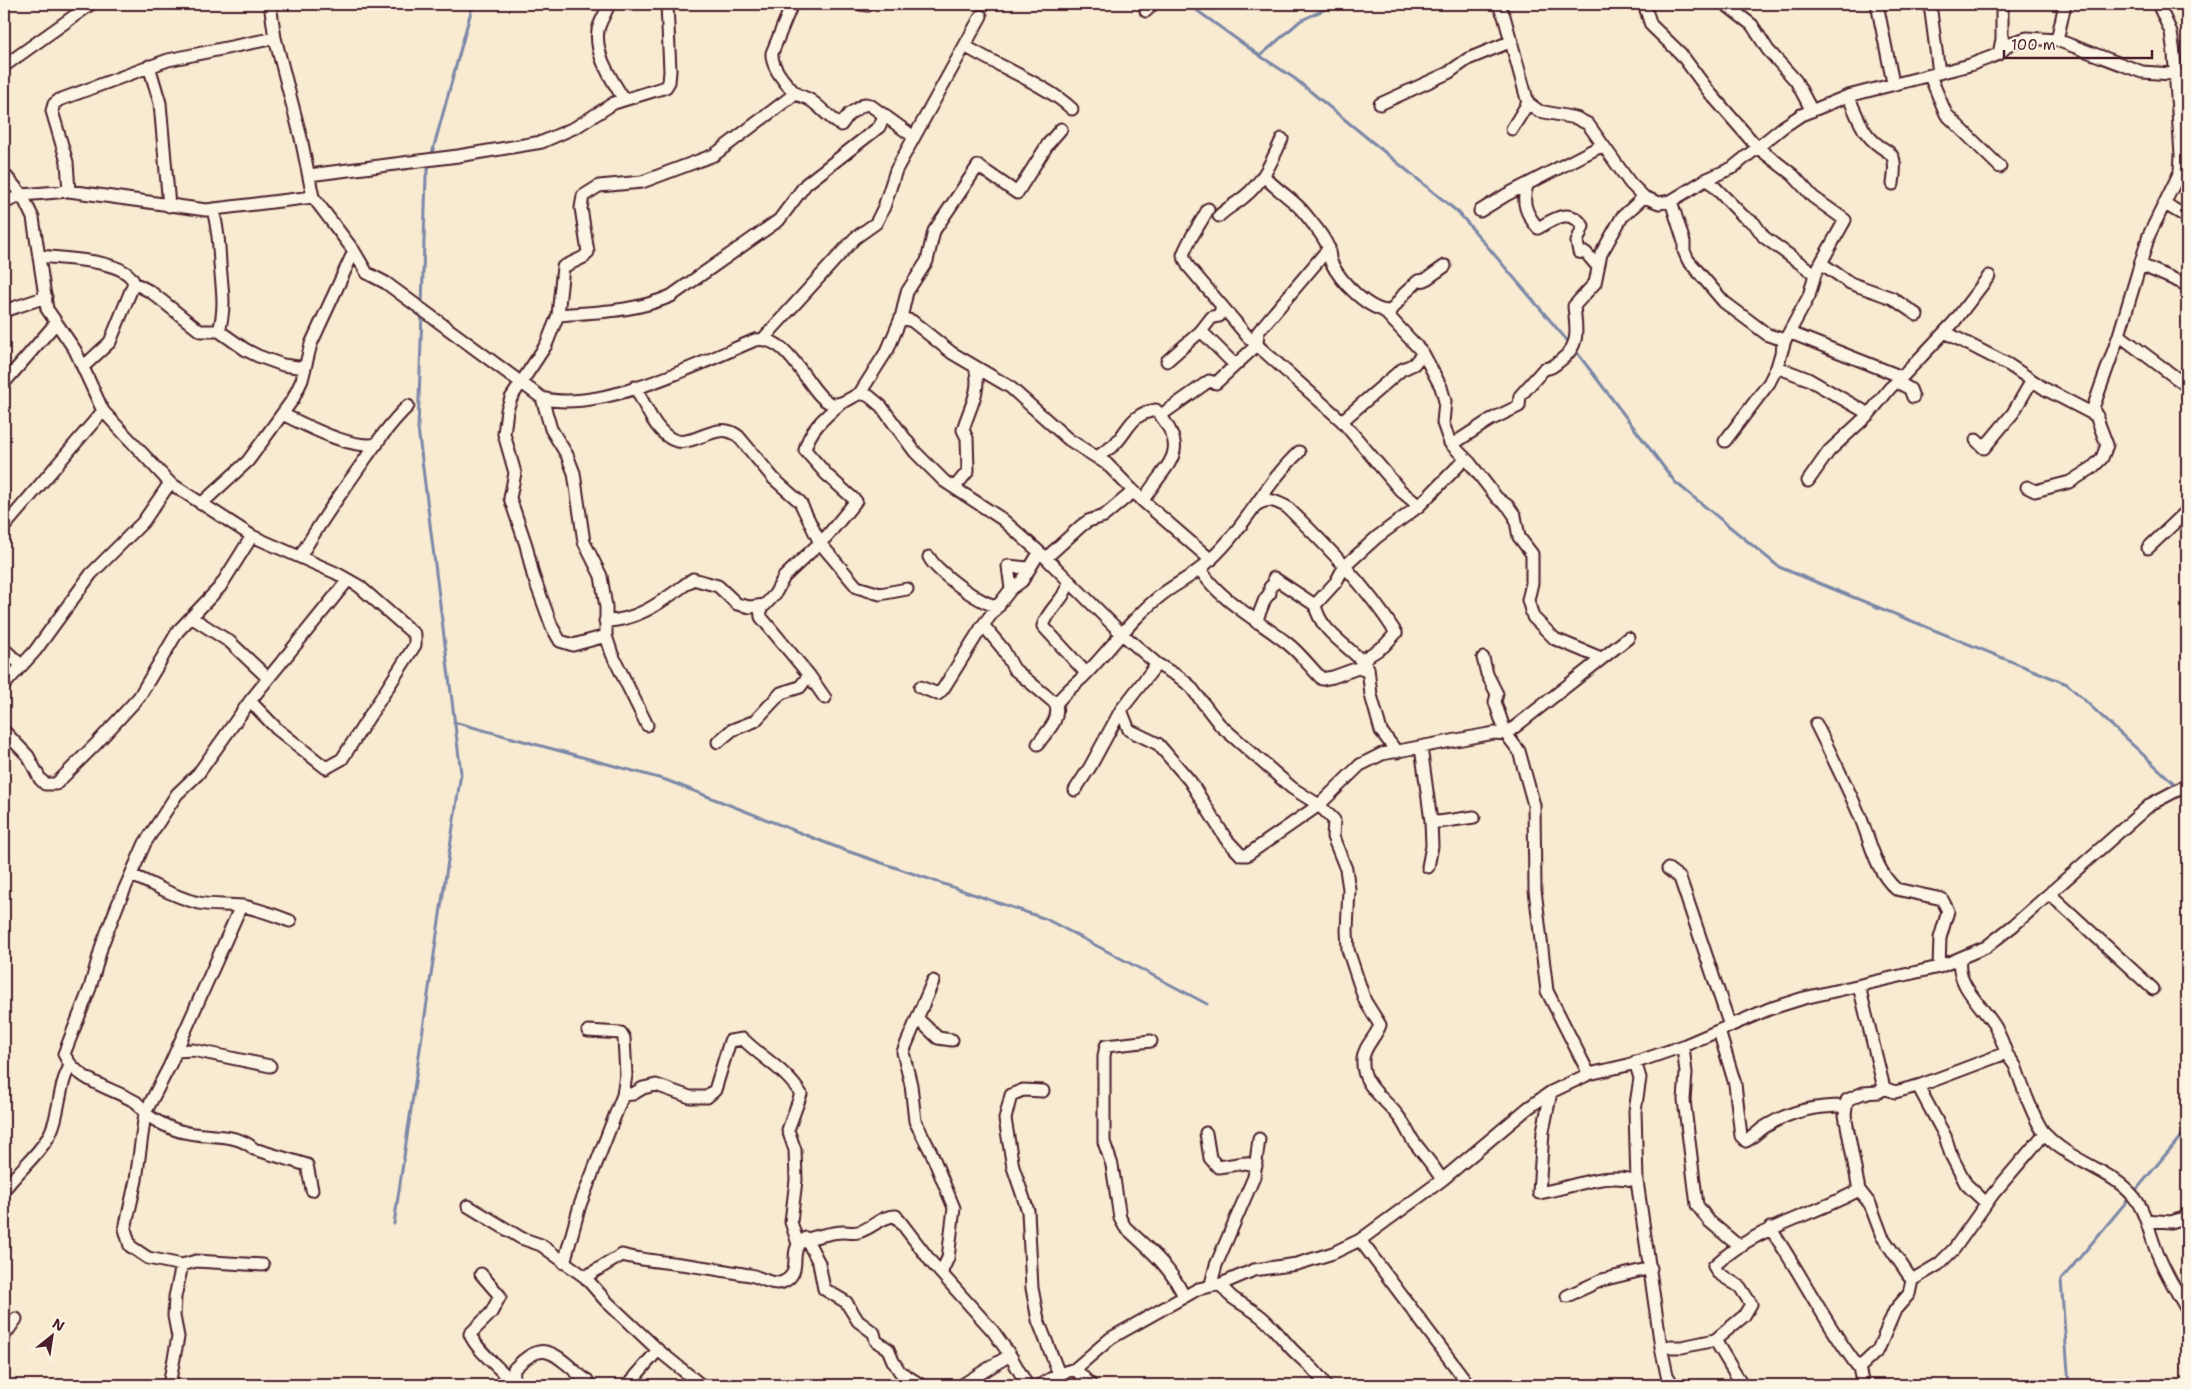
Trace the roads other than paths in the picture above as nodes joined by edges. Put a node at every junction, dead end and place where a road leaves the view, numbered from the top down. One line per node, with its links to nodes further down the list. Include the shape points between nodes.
1 (91, 4): 20 (street)
2 (270, 4): 15 (street)
3 (609, 4): 28 (street, via 598,28 597,40 600,56)
4 (668, 4): 28 (street, via 669,82 666,87)
5 (792, 4): 26 (street, via 772,53 772,61)
6 (1498, 4): 16 (street)
7 (1644, 4): 40 (street, via 1651,24 1681,54 1710,94)
8 (1725, 4): 32 (street, via 1752,25 1768,50 1796,81)
9 (1877, 4): 25 (street)
10 (1930, 4): 23 (street)
11 (2002, 4): 19 (street)
12 (2065, 4): 17 (street)
13 (2158, 4): 22 (street, via 2171,32)
14 (981, 16): 18 (street)
15 (275, 38): 21 (street); 43 (street)
16 (1512, 40): 29 (street); 30 (street)
17 (2057, 40): 19 (street, via 2027,38 2010,43); 22 (street, via 2142,72)
18 (965, 46): 31 (street, via 1045,90); 37 (street)
19 (1999, 54): 23 (street)
20 (4, 66)
21 (149, 66): 48 (street, via 54,104 53,120 67,162); 55 (street, via 160,103)
22 (2174, 74): 24 (street); 36 (street)
23 (1935, 75): 25 (street); 41 (street, via 1946,114)
24 (2187, 75)
25 (1893, 83): 27 (street)
26 (796, 93): 33 (street, via 841,125 849,114 865,104); 76 (street, via 714,155 642,182 599,186 583,196 581,208 588,252 563,267)
27 (1848, 96): 32 (street); 46 (street, via 1866,133 1894,156)
28 (624, 100): 43 (street, via 542,142)
29 (1528, 103): 35 (street); 39 (street, via 1539,111 1576,118 1588,124)
30 (1380, 104)
31 (1072, 109)
32 (1812, 111): 40 (street, via 1783,127)
33 (885, 115): 37 (street); 76 (street, via 879,127 806,184 779,220 670,296 652,304 608,313)
34 (1062, 129): 78 (street, via 1048,144 1017,193 978,166 934,232 927,261 907,292)
35 (1512, 129)
36 (2183, 135): 54 (street, via 2180,172)
37 (914, 137): 85 (street, via 896,170 876,222 855,238)
38 (1282, 139): 44 (street)
39 (1602, 145): 47 (street); 51 (street)
40 (1757, 148): 45 (street, via 1732,168); 64 (street, via 1845,220)
41 (2000, 168)
42 (4, 174): 49 (street)
43 (309, 175): 50 (street)
44 (1264, 176): 59 (street, via 1244,198); 61 (street, via 1306,215)
45 (1707, 179): 52 (street); 68 (street, via 1743,216 1754,222 1764,237)
46 (1893, 184)
47 (1527, 186): 58 (street); 67 (street, via 1523,195 1528,217 1538,228 1560,216 1577,218 1583,226 1577,242 1579,252 1586,253)
48 (69, 190): 49 (street); 55 (street)
49 (22, 195): 53 (street); 63 (street, via 33,218)
50 (313, 197): 56 (street); 62 (street)
51 (1644, 197): 52 (street, via 1659,203); 67 (street, via 1622,217 1601,254)
52 (1671, 201): 84 (street, via 1688,260 1724,302 1768,335)
53 (4, 203)
54 (2166, 204): 60 (street); 65 (street, via 2150,235)
55 (169, 206): 56 (street)
56 (212, 209): 80 (street, via 220,236 220,266 225,293)
57 (1208, 209): 73 (street, via 1187,242 1183,255 1188,266)
58 (1480, 211)
59 (1219, 216)
60 (2187, 216)
61 (1329, 248): 75 (street, via 1331,261 1343,281 1357,292 1362,301); 86 (street, via 1258,332)
62 (354, 251): 93 (street, via 311,344); 97 (street, via 367,273 386,283)
63 (40, 256): 70 (street, via 89,261 121,269 132,276); 72 (street)
64 (1821, 263): 68 (street); 77 (street, via 1850,283 1892,298)
65 (2141, 265): 71 (street); 83 (street)
66 (1444, 266): 75 (street, via 1425,280 1418,281 1391,311)
67 (1598, 267): 114 (street, via 1595,283 1574,306 1576,335 1572,352 1552,368 1544,369 1520,396 1519,406)
68 (1815, 274): 84 (street, via 1809,296)
69 (1988, 276): 82 (street)
70 (134, 283): 80 (street, via 151,292 200,331); 90 (street, via 110,342)
71 (2187, 285)
72 (46, 297): 74 (street); 79 (street, via 47,309)
73 (1222, 306): 81 (street, via 1219,316 1212,317); 86 (street)
74 (4, 311)
75 (1384, 311): 87 (street)
76 (558, 315): 97 (street, via 546,345)
77 (1917, 315)
78 (901, 318): 91 (street, via 912,321); 100 (street, via 888,349)
79 (56, 324): 90 (street); 96 (street)
80 (220, 331): 93 (street, via 258,356 283,365)
81 (1201, 331): 88 (street); 89 (street)
82 (1945, 332): 94 (street); 95 (street, via 2009,365)
83 (2119, 335): 98 (street); 109 (street, via 2093,408)
84 (1788, 337): 92 (street); 94 (street)
85 (764, 338): 99 (street); 103 (street, via 790,356 824,399 833,404)
86 (1258, 345): 89 (street); 110 (street)
87 (1423, 352): 110 (street, via 1414,364 1402,370); 114 (street, via 1441,387 1445,401 1443,423)
88 (1168, 361)
89 (1235, 365): 108 (street, via 1216,383 1209,381)
90 (84, 366): 105 (street)
91 (975, 367): 116 (street, via 1010,387 1068,439); 120 (street, via 978,390 963,430 967,438 968,471)
92 (1777, 367): 107 (street, via 1808,379); 112 (street, via 1769,384)
93 (305, 368): 106 (street, via 302,380)
94 (1900, 379): 101 (street); 107 (street)
95 (2031, 382): 109 (street); 111 (street, via 2014,413 1984,448)
96 (4, 383)
97 (522, 384): 102 (street); 150 (street, via 511,398 504,434 515,472 510,498 533,575 560,641 573,645)
98 (2187, 386)
99 (635, 387): 102 (street, via 602,396 556,402); 129 (street, via 658,427 678,443 687,443 707,433 734,432 800,502)
100 (860, 393): 103 (street); 120 (street, via 882,406 915,452 944,481)
101 (1913, 397)
102 (542, 398): 146 (street, via 552,429 568,455 574,473 584,542 602,585)
103 (841, 403): 129 (street, via 807,439 805,450 856,501)
104 (408, 406): 113 (street)
105 (103, 411): 119 (street); 127 (street)
106 (282, 414): 113 (street, via 345,440 368,446); 123 (street, via 248,461)
107 (1868, 414): 118 (street, via 1829,451)
108 (1161, 415): 116 (street, via 1156,410 1141,414 1125,428 1114,444); 122 (street, via 1173,434 1175,452)
109 (2096, 416): 121 (street, via 2107,445 2102,458 2070,482 2035,491)
110 (1342, 421): 125 (street, via 1400,490)
111 (1976, 440)
112 (1725, 441)
113 (377, 444): 132 (street)
114 (1453, 444): 117 (street)
115 (1299, 452): 124 (street, via 1285,465)
116 (1097, 457): 122 (street)
117 (1464, 460): 125 (street); 154 (street, via 1515,516 1519,537 1532,554 1532,583 1528,600 1533,617 1555,638)
118 (1808, 481)
119 (170, 482): 123 (street); 157 (street, via 143,522 91,574 35,651)
120 (955, 487): 131 (street, via 1002,519)
121 (2027, 487)
122 (1139, 497): 131 (street, via 1129,495 1104,516 1088,521); 134 (street)
123 (201, 504): 128 (street)
124 (1256, 505): 134 (street); 135 (street, via 1271,500 1287,507)
125 (1419, 506): 135 (street)
126 (2187, 511): 130 (street)
127 (4, 527)
128 (252, 536): 132 (street); 145 (street, via 220,587)
129 (820, 543): 140 (street, via 857,587 880,594); 144 (street, via 784,577 775,594)
130 (2148, 548)
131 (1043, 555): 136 (street); 139 (street)
132 (300, 557): 138 (street)
133 (928, 557): 143 (street, via 955,582 990,605)
134 (1211, 560): 137 (street)
135 (1344, 567): 142 (street, via 1336,582); 155 (street, via 1361,584 1396,633 1384,646)
136 (1028, 568): 141 (street, via 1022,581); 141 (street, via 1008,566)
137 (1200, 569): 147 (street, via 1208,582); 149 (street, via 1164,593)
138 (348, 580): 161 (street); 165 (street, via 409,628 416,640 342,759 326,768 318,764)
139 (1069, 581): 149 (street); 159 (street, via 1060,603 1046,617 1043,626)
140 (907, 589)
141 (1011, 589): 143 (street)
142 (1315, 605): 147 (street, via 1274,578 1275,583 1270,587); 155 (street, via 1317,616)
143 (999, 606): 148 (street)
144 (760, 607): 146 (street, via 737,604 718,586 693,579 634,617); 160 (street, via 761,617)
145 (191, 617): 161 (street, via 230,642); 170 (street, via 170,642 138,697 56,784 45,784 40,779 28,756)
146 (605, 621): 150 (street)
147 (1256, 622): 158 (street, via 1288,644 1322,678 1358,668)
148 (983, 625): 163 (street, via 938,694); 166 (street, via 1014,669)
149 (1121, 633): 156 (street); 159 (street)
150 (606, 636): 169 (street)
151 (1628, 638): 154 (street)
152 (4, 649): 157 (street)
153 (1483, 658): 171 (street, via 1497,694 1495,702)
154 (1600, 658): 171 (street)
155 (1362, 660): 158 (street)
156 (1157, 664): 167 (street); 178 (street, via 1190,686 1220,724 1292,788)
157 (21, 665): 162 (street)
158 (1367, 671): 175 (street, via 1381,731)
159 (1086, 673): 166 (street, via 1065,691)
160 (809, 675): 164 (street); 172 (street, via 800,688 781,693 755,721 732,730)
161 (268, 678): 165 (street)
162 (4, 685)
163 (920, 687)
164 (825, 698)
165 (250, 701): 183 (street, via 198,774 160,819)
166 (1056, 704): 173 (street, via 1053,727)
167 (1120, 710): 177 (street); 178 (street, via 1129,730 1158,744 1190,781 1226,839 1241,855 1247,855)
168 (1816, 724): 188 (street, via 1860,816 1875,859 1890,884 1896,889 1942,899 1948,911 1940,938)
169 (647, 725)
170 (4, 731)
171 (1506, 734): 174 (street, via 1494,732); 204 (street, via 1519,751 1534,805 1534,890 1547,991)
172 (718, 742)
173 (1038, 744)
174 (1421, 746): 175 (street); 180 (street)
175 (1397, 752): 178 (street, via 1382,754 1360,766)
176 (2187, 785): 184 (street, via 2151,804)
177 (1075, 790)
178 (1319, 805): 216 (street, via 1334,820 1333,837 1346,869 1349,889 1348,950 1365,1001 1380,1025 1363,1057 1363,1074 1370,1086 1398,1114)
179 (1474, 817): 180 (street)
180 (1431, 820): 181 (street, via 1432,846)
181 (1428, 867)
182 (1668, 869): 193 (street, via 1680,878)
183 (131, 875): 185 (street, via 200,903); 202 (street, via 69,1036 64,1054)
184 (2052, 891): 187 (street, via 1986,947); 191 (street, via 2053,897)
185 (240, 906): 186 (street); 199 (street)
186 (290, 921)
187 (1960, 960): 188 (street); 200 (street, via 1958,969 1964,985 1985,1010 2005,1045)
188 (1939, 967): 190 (street)
189 (933, 981): 192 (street)
190 (1859, 986): 193 (street, via 1804,998); 206 (street)
191 (2153, 989)
192 (918, 1018): 196 (street, via 938,1038); 233 (street, via 903,1052 915,1121 954,1208 948,1258)
193 (1730, 1026): 195 (street)
194 (588, 1031): 209 (street, via 621,1033 624,1038 626,1074)
195 (1719, 1031): 198 (street); 210 (street, via 1735,1084 1741,1136 1746,1141 1766,1126 1803,1109)
196 (952, 1040)
197 (1151, 1041): 239 (street, via 1106,1046 1104,1142 1112,1165 1120,1218 1125,1227 1169,1270)
198 (1683, 1046): 201 (street); 228 (street, via 1684,1100 1697,1205 1709,1221 1734,1243)
199 (176, 1051): 203 (street, via 193,1050); 211 (street)
200 (2006, 1053): 205 (street); 213 (street)
201 (1635, 1062): 204 (street); 217 (street, via 1640,1078 1635,1111)
202 (71, 1065): 211 (street, via 86,1078 138,1103); 218 (street, via 66,1072 62,1097 47,1139)
203 (270, 1066)
204 (1589, 1074): 208 (street)
205 (1918, 1086): 206 (street, via 1895,1092); 221 (street, via 1966,1184)
206 (1884, 1088): 210 (street, via 1847,1100)
207 (1043, 1091): 249 (street, via 1023,1090 1011,1095 1005,1120 1013,1168 1028,1211 1032,1288 1038,1320)
208 (1551, 1092): 216 (street); 217 (street, via 1543,1131 1540,1193 1562,1190 1606,1176)
209 (623, 1095): 227 (street, via 656,1085 690,1097 707,1097 714,1090 730,1041 743,1039 778,1067 801,1094 788,1130 796,1180 790,1222); 229 (street, via 580,1205)
210 (1845, 1106): 220 (street)
211 (145, 1113): 219 (street, via 183,1132 227,1138 307,1165); 230 (street, via 136,1180 125,1229 135,1251 148,1258)
212 (1206, 1133): 215 (street, via 1210,1158 1218,1167 1245,1163)
213 (2045, 1134): 221 (street); 224 (street, via 2080,1162 2116,1180 2134,1197)
214 (1259, 1139): 215 (street)
215 (1256, 1166): 237 (street, via 1254,1178 1216,1266)
216 (1442, 1180): 226 (street)
217 (1637, 1180): 232 (street)
218 (4, 1190)
219 (312, 1190)
220 (1859, 1190): 225 (street); 236 (street, via 1870,1204 1882,1236)
221 (1986, 1203): 236 (street, via 1954,1249 1939,1264)
222 (468, 1206): 229 (street, via 521,1238 541,1245)
223 (2187, 1216): 224 (street, via 2171,1222)
224 (2146, 1220): 240 (street, via 2166,1272)
225 (1770, 1228): 228 (street); 247 (street)
226 (1360, 1240): 237 (street, via 1334,1253 1297,1264 1254,1270); 261 (street)
227 (802, 1241): 233 (street, via 833,1233 856,1233 889,1216 896,1216); 235 (street, via 795,1253 792,1273 776,1284 755,1276 622,1255); 255 (street, via 820,1264 824,1289 846,1302 858,1321 888,1349 900,1372)
228 (1743, 1245): 243 (street, via 1729,1252 1714,1266 1718,1273 1740,1287 1750,1304 1744,1316)
229 (564, 1262): 235 (street)
230 (182, 1265): 231 (street, via 196,1261); 251 (street, via 175,1296 178,1337)
231 (263, 1265)
232 (1651, 1268): 238 (street, via 1602,1280); 244 (street)
233 (941, 1273): 246 (street)
234 (481, 1274): 250 (street, via 500,1296 491,1313 470,1334 474,1344)
235 (585, 1277): 245 (street)
236 (1912, 1280): 247 (street, via 1909,1294 1895,1310 1878,1350)
237 (1216, 1284): 239 (street); 260 (street, via 1260,1315 1312,1366)
238 (1567, 1296)
239 (1184, 1297): 248 (street, via 1111,1338)
240 (2187, 1310)
241 (16, 1319): 242 (street)
242 (4, 1336)
243 (1715, 1340): 244 (street, via 1682,1347); 263 (street)
244 (1661, 1347): 262 (street, via 1667,1375)
245 (658, 1350): 253 (street); 254 (street)
246 (1010, 1355): 256 (street); 257 (street)
247 (1859, 1368): 264 (street)
248 (1076, 1369): 249 (street); 259 (street)
249 (1059, 1374): 258 (street)
250 (514, 1384): 252 (street, via 514,1369 533,1352 544,1351 560,1358 587,1380)
251 (169, 1385)
252 (586, 1385)
253 (628, 1385)
254 (701, 1385)
255 (921, 1385)
256 (962, 1385)
257 (1027, 1385)
258 (1040, 1385)
259 (1090, 1385)
260 (1325, 1385)
261 (1469, 1385)
262 (1673, 1385)
263 (1742, 1385)
264 (1864, 1385)

